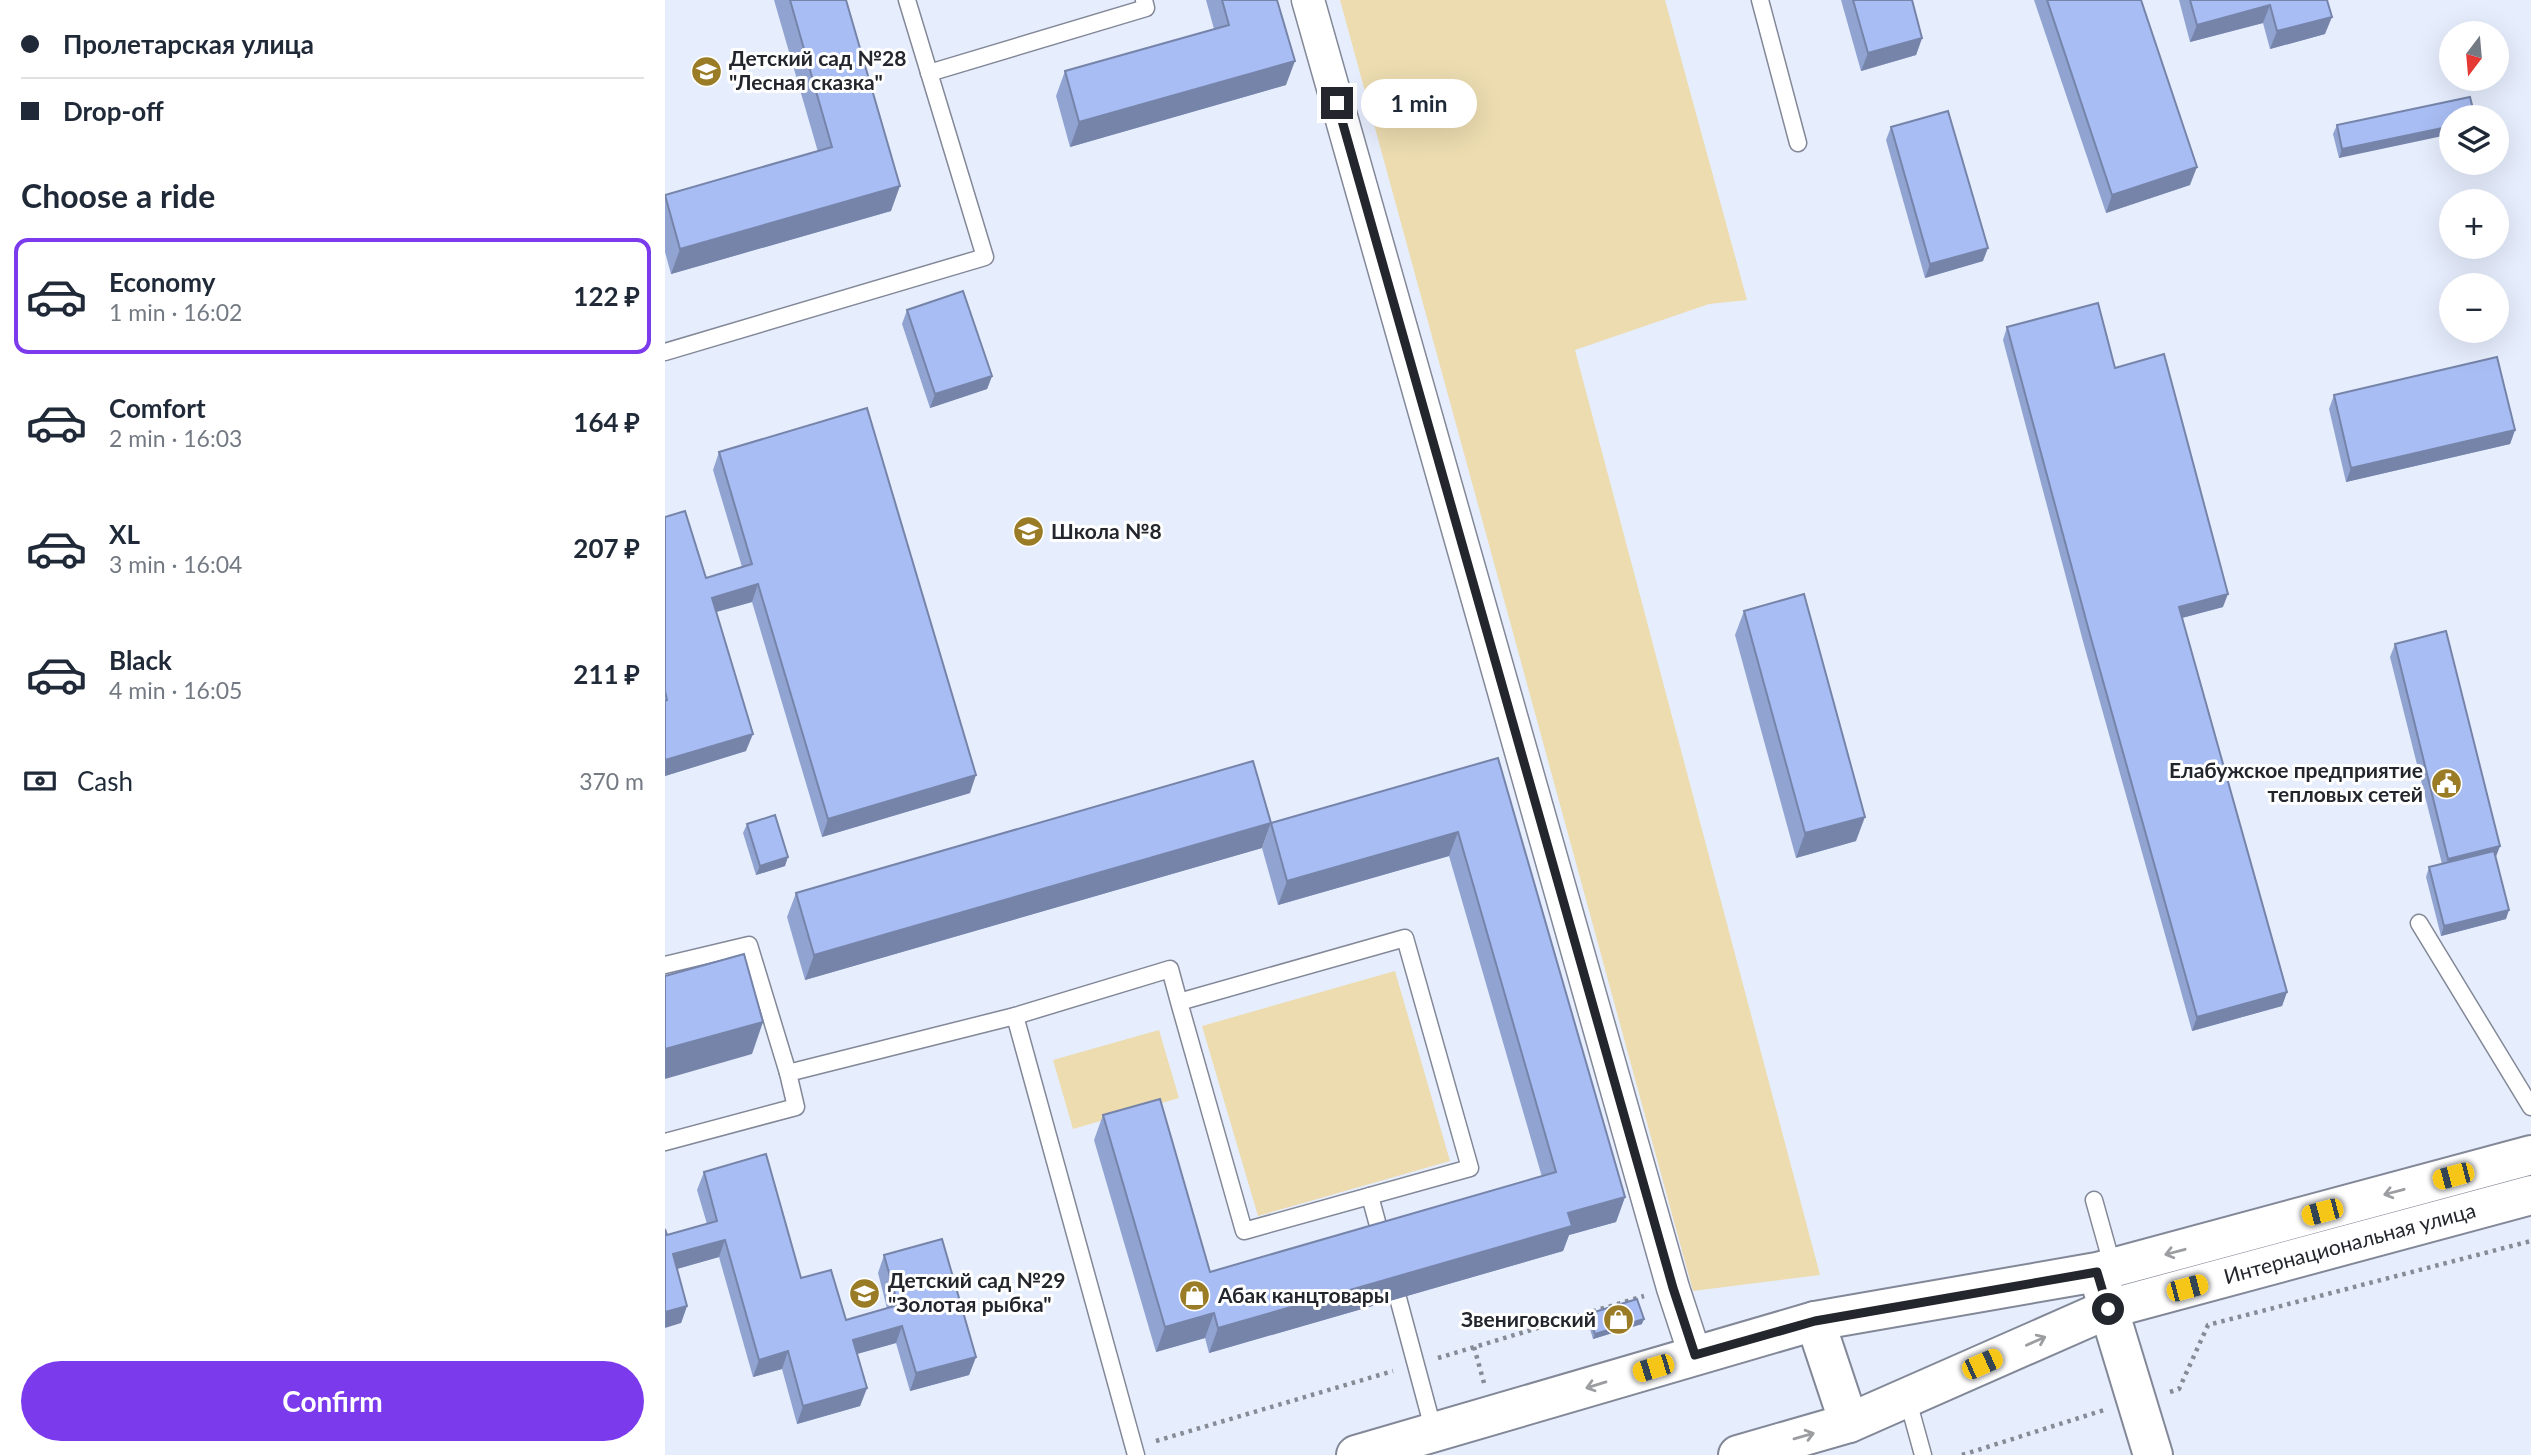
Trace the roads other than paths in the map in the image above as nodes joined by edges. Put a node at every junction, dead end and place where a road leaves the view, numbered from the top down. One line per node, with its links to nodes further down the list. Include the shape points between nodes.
1 (907, 0): 5 (lane)
2 (1143, 0): 5 (lane, via 1146,8)
3 (1307, 0): 24 (street)
4 (1760, 0): 6 (lane)
5 (929, 73): 7 (lane, via 985,257)
6 (1798, 143)
7 (665, 352)
8 (2419, 923): 13 (lane)
9 (665, 965): 12 (lane, via 749,944)
10 (1179, 1002): 11 (lane, via 1170,968); 17 (lane, via 1244,1231); 17 (lane, via 1405,938 1470,1168)
11 (1015, 1016): 12 (lane); 28 (lane)
12 (788, 1073): 14 (lane, via 796,1107)
13 (2531, 1107)
14 (665, 1142)
15 (2531, 1155): 20 (street, Интернациональная улица, one-way to 20)
16 (2531, 1195): 22 (street, Интернациональная улица)
17 (1370, 1196): 19 (lane)
18 (2094, 1200): 20 (lane)
19 (1383, 1244)
20 (2105, 1270): 22 (street); 23 (street, Интернациональная улица)
21 (1398, 1298): 27 (lane)
22 (2108, 1309): 25 (street, Интернациональная улица, one-way to 22); 32 (street)
23 (1815, 1321): 24 (street, Интернациональная улица); 26 (street)
24 (1695, 1355): 27 (street, Интернациональная улица, one-way to 27)
25 (1907, 1397): 26 (street, Интернациональная улица); 31 (lane)
26 (1849, 1423): 30 (street, Интернациональная улица, one-way to 26)
27 (1434, 1432): 29 (street, Интернациональная улица)
28 (1136, 1455)
29 (1356, 1455)
30 (1738, 1455)
31 (1923, 1455)
32 (2153, 1455)

